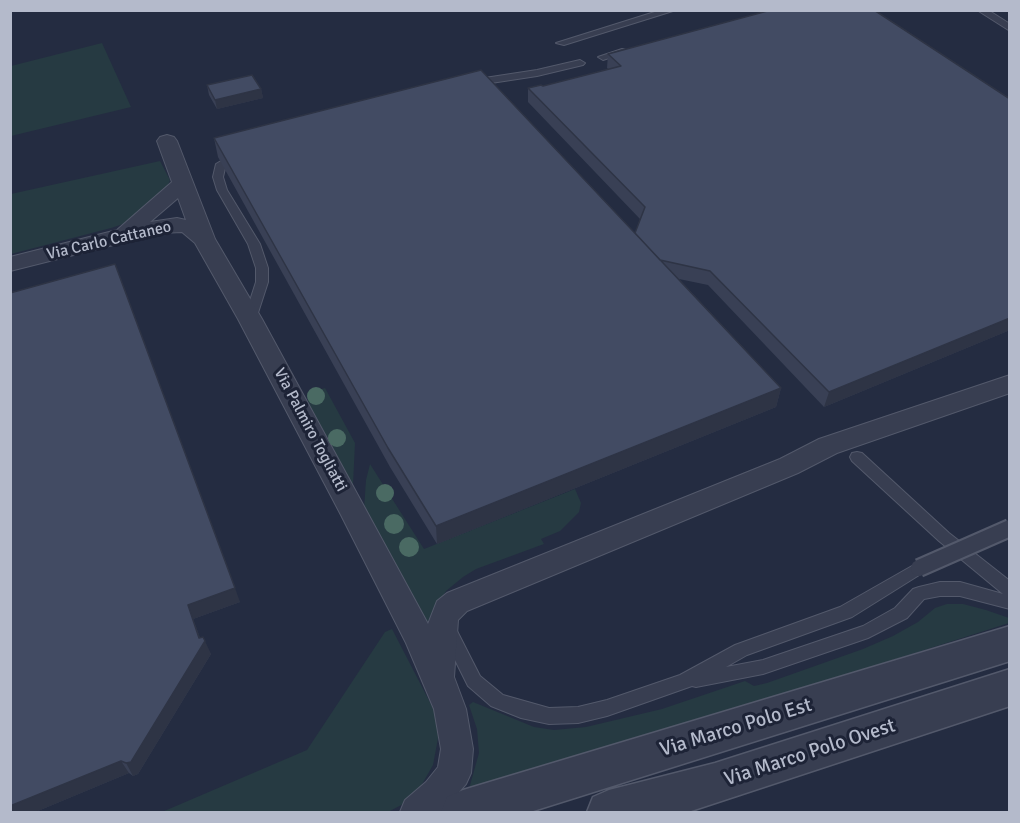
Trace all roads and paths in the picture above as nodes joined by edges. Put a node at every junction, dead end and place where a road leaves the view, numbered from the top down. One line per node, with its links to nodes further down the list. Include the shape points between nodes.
1 (672, 10): 4 (lane)
2 (981, 10): 3 (lane)
3 (1010, 28)
4 (561, 43)
5 (634, 49): 6 (lane)
6 (603, 57)
7 (580, 63): 8 (lane)
8 (478, 82)
9 (167, 141): 11 (street, Via Palmiro Togliatti)
10 (220, 164): 15 (lane, via 222,190 254,244 262,268 262,282)
11 (183, 183): 12 (street); 13 (street, Via Palmiro Togliatti)
12 (121, 236): 13 (street, Via Carlo Cattaneo, via 177,225 189,227); 14 (street, Via Carlo Cattaneo)
13 (204, 239): 15 (street, Via Palmiro Togliatti)
14 (10, 264)
15 (250, 319): 23 (street, Via Palmiro Togliatti)
16 (1010, 384): 21 (street, via 828,446 789,466 465,598 448,610)
17 (857, 458): 19 (lane)
18 (1010, 528): 24 (lane, bridge, via 919,568 846,612 741,650)
19 (1010, 591)
20 (1010, 602): 24 (lane, via 960,589 940,589 920,594 901,613 868,631 757,669)
21 (443, 620): 23 (street); 24 (lane, via 474,681 497,700 521,710 549,716 578,715)
22 (1010, 643): 28 (street, Via Marco Polo Est)
23 (438, 677): 27 (street, via 455,729 454,773)
24 (685, 681)
25 (1010, 687): 26 (street, Via Marco Polo Ovest)
26 (715, 784): 29 (street, Via Marco Polo Ovest); 30 (street)
27 (417, 813)
28 (463, 813)
29 (609, 813)
30 (673, 813)

